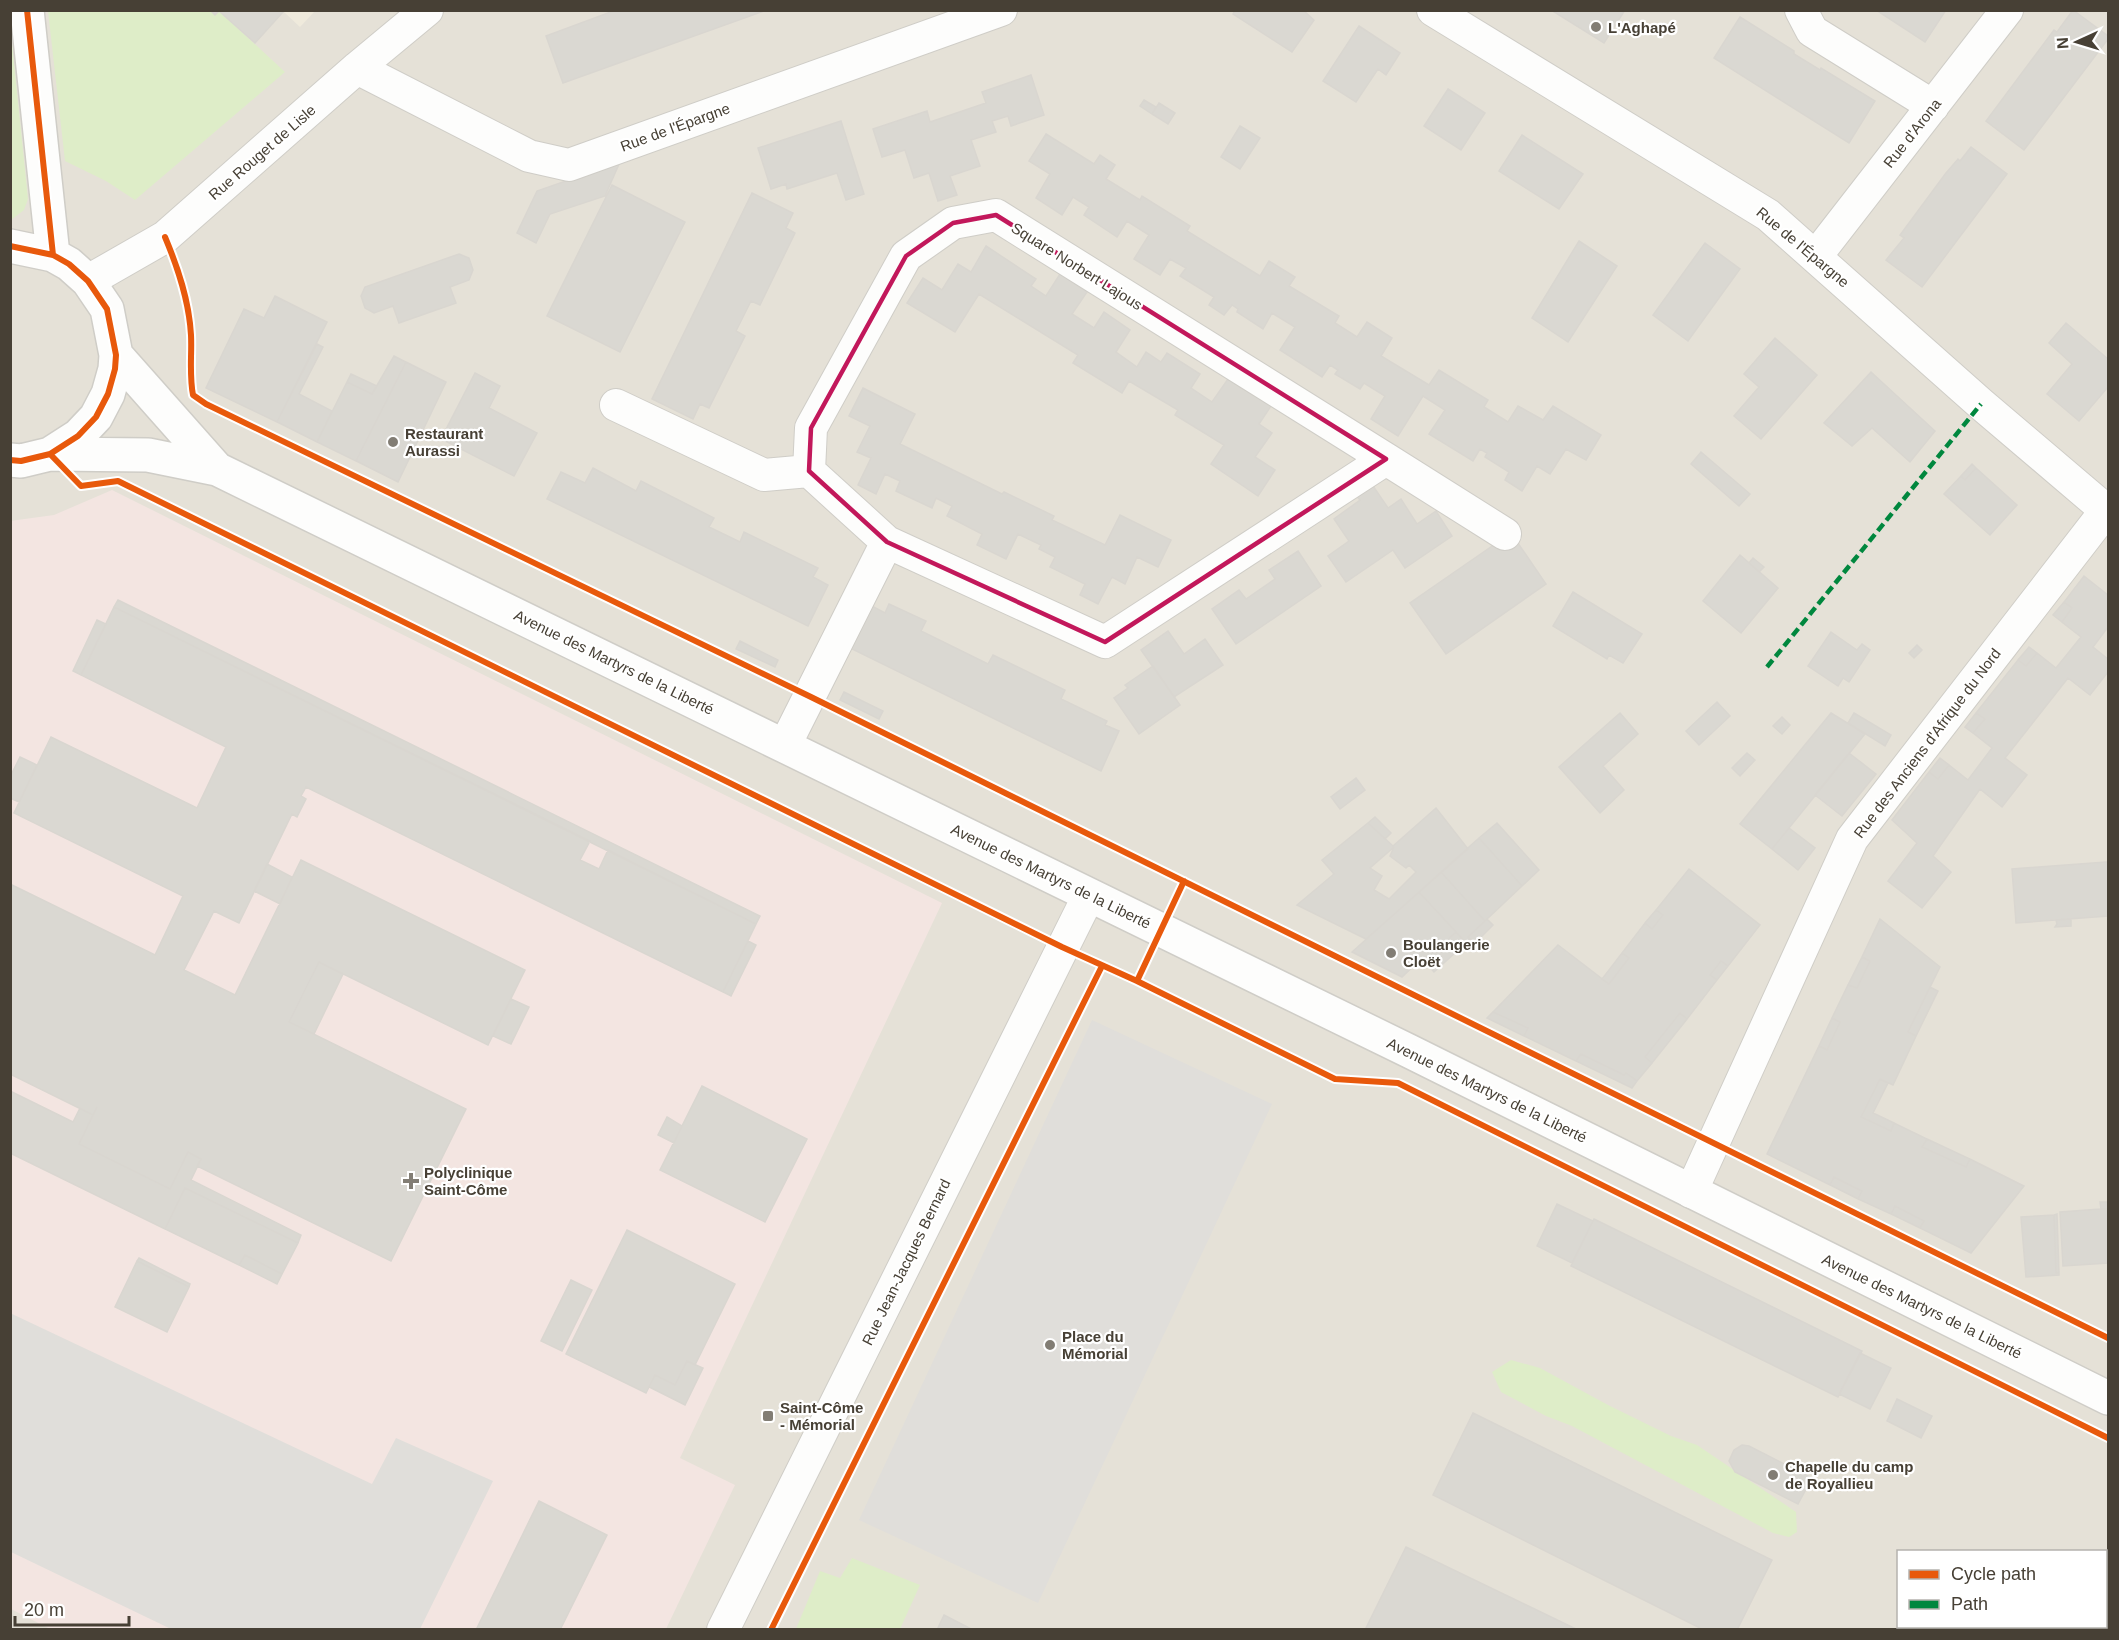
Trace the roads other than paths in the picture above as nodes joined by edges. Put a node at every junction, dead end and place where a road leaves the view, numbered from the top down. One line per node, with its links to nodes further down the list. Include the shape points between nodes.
1 (27, 10): 10 (street)
2 (427, 10): 7 (street, Rue Rouget de Lisle)
3 (1000, 10): 7 (street, Rue de l'Épargne, via 569,165 529,156)
4 (1433, 10): 11 (street, Rue de l'Épargne, via 1768,215)
5 (1801, 10): 8 (street, via 1812,31)
6 (2007, 10): 8 (street, Rue d'Arona)
7 (357, 68): 12 (street, Rue Rouget de Lisle, via 165,237)
8 (1933, 106): 11 (street, Rue d'Arona)
9 (10, 246): 10 (street)
10 (52, 255): 12 (street)
11 (1816, 256): 20 (street, Rue de l'Épargne, via 1981,404)
12 (88, 280): 13 (street, via 107,309)
13 (116, 355): 15 (street, via 108,394 96,417 78,436); 18 (street, Avenue des Martyrs de la Liberté)
14 (616, 405): 19 (street, via 764,474)
15 (50, 454): 17 (street); 18 (street, Avenue des Martyrs de la Liberté, via 148,455)
16 (1386, 459): 19 (street, Square Norbert Lajous, via 996,215 953,223 906,256 811,428); 21 (street, Square Norbert Lajous); 22 (street, via 1105,642)
17 (10, 460)
18 (217, 469): 23 (street, Avenue des Martyrs de la Liberté)
19 (809, 471): 22 (street)
20 (2108, 510): 25 (street, Rue des Anciens d'Afrique du Nord, via 1852,839)
21 (1505, 534)
22 (888, 542): 23 (street)
23 (785, 745): 24 (street, Avenue des Martyrs de la Liberté)
24 (1089, 895): 25 (street, Avenue des Martyrs de la Liberté); 27 (street, Rue Jean-Jacques Bernard)
25 (1692, 1192): 26 (street, Avenue des Martyrs de la Liberté)
26 (2109, 1398)
27 (723, 1629)

